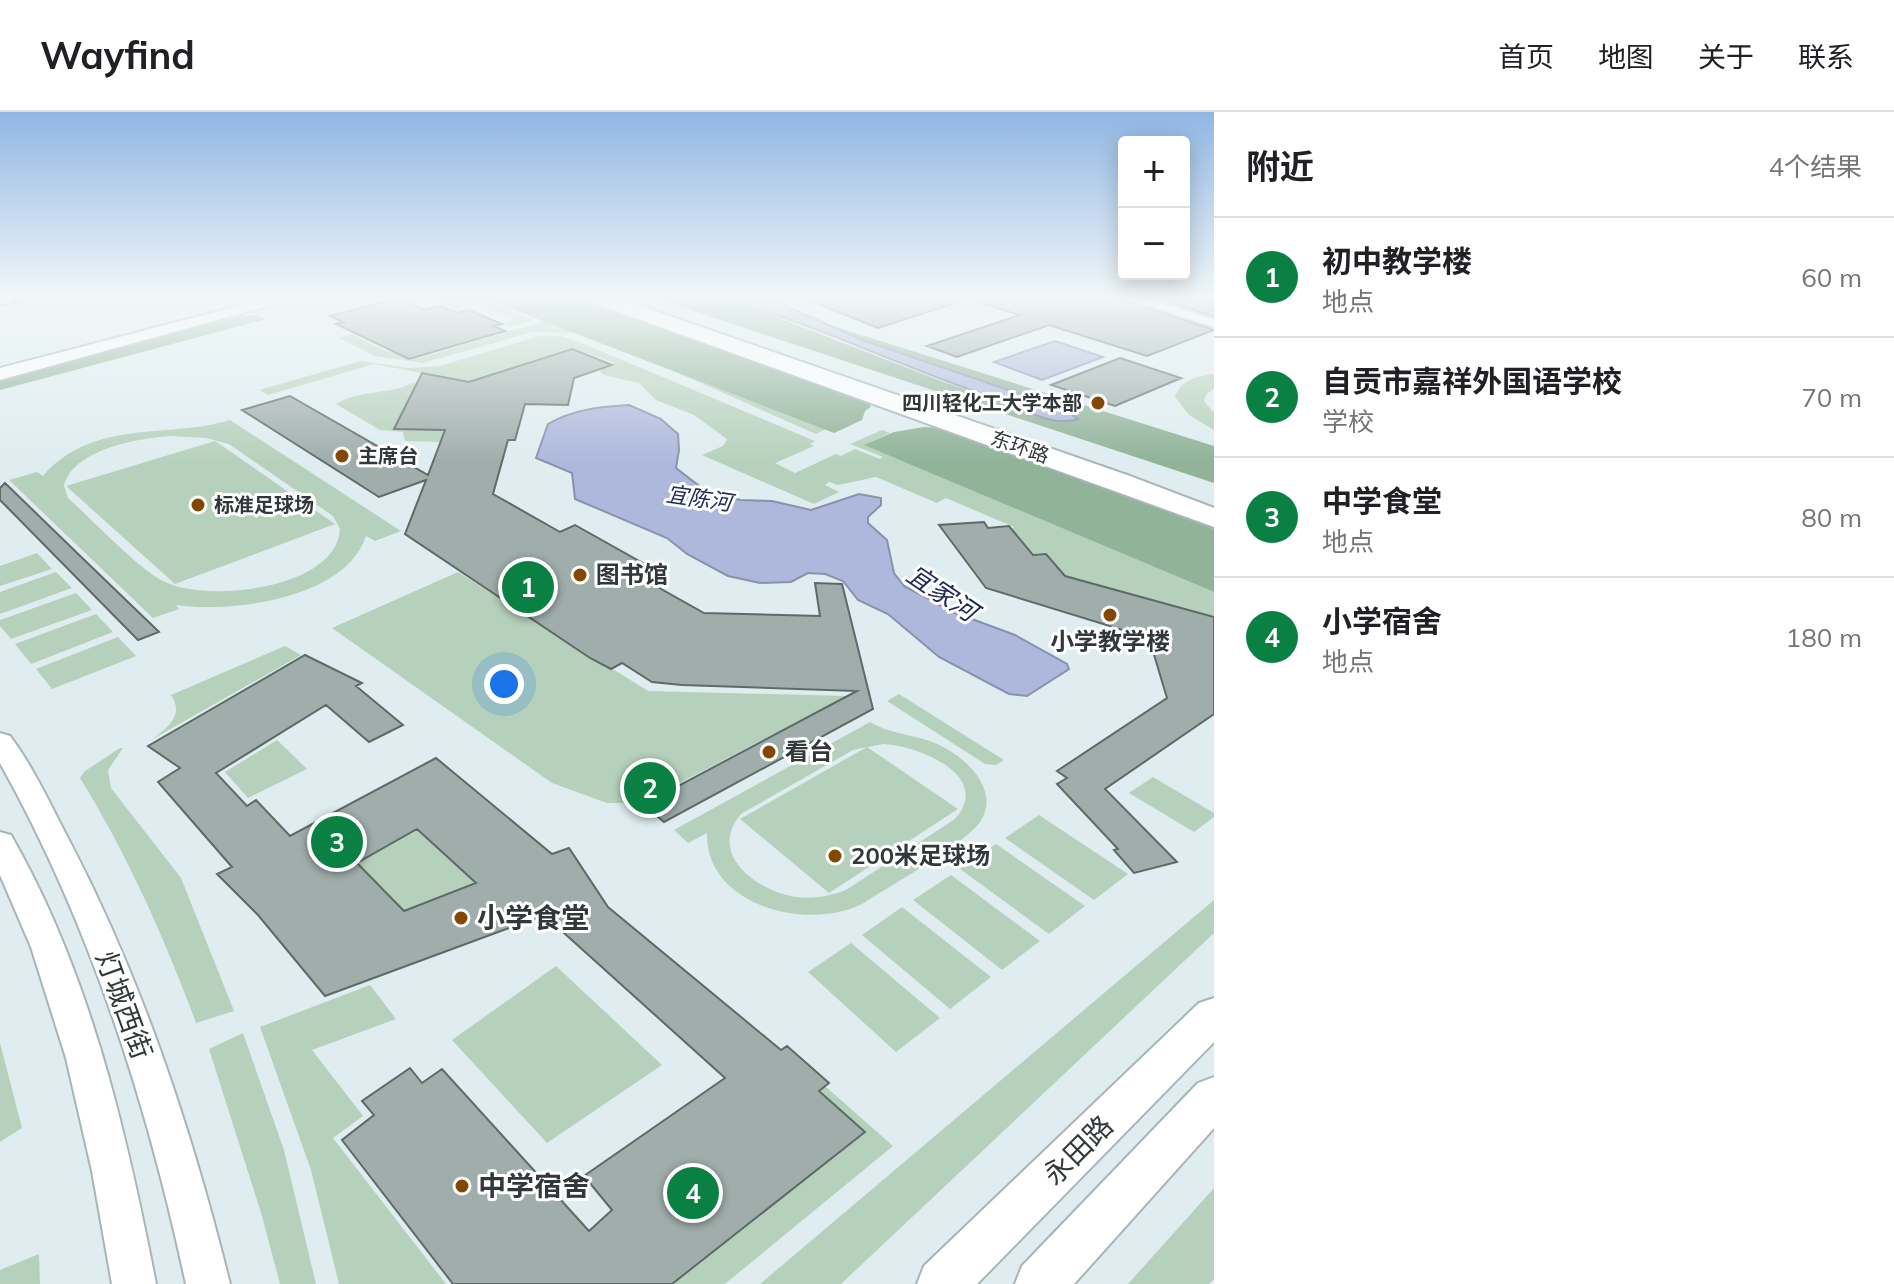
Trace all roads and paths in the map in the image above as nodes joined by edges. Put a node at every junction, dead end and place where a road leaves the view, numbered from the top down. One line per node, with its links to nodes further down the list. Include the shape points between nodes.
1 (48, 353): 5 (main road)
2 (81, 353): 6 (main road)
3 (753, 353): 8 (highway, 东环路)
4 (793, 353): 7 (highway, 东环路)
5 (0, 365)
6 (0, 374)
7 (1214, 499)
8 (1214, 518)
9 (0, 742): 14 (street, 灯城西街, via 66,862 113,971 189,1200)
10 (0, 843): 13 (street, via 23,885 94,1096)
11 (1214, 1015): 15 (main road, 永田路)
12 (1214, 1097): 16 (main road)
13 (134, 1284)
14 (208, 1284)
15 (942, 1284)
16 (1040, 1284)

